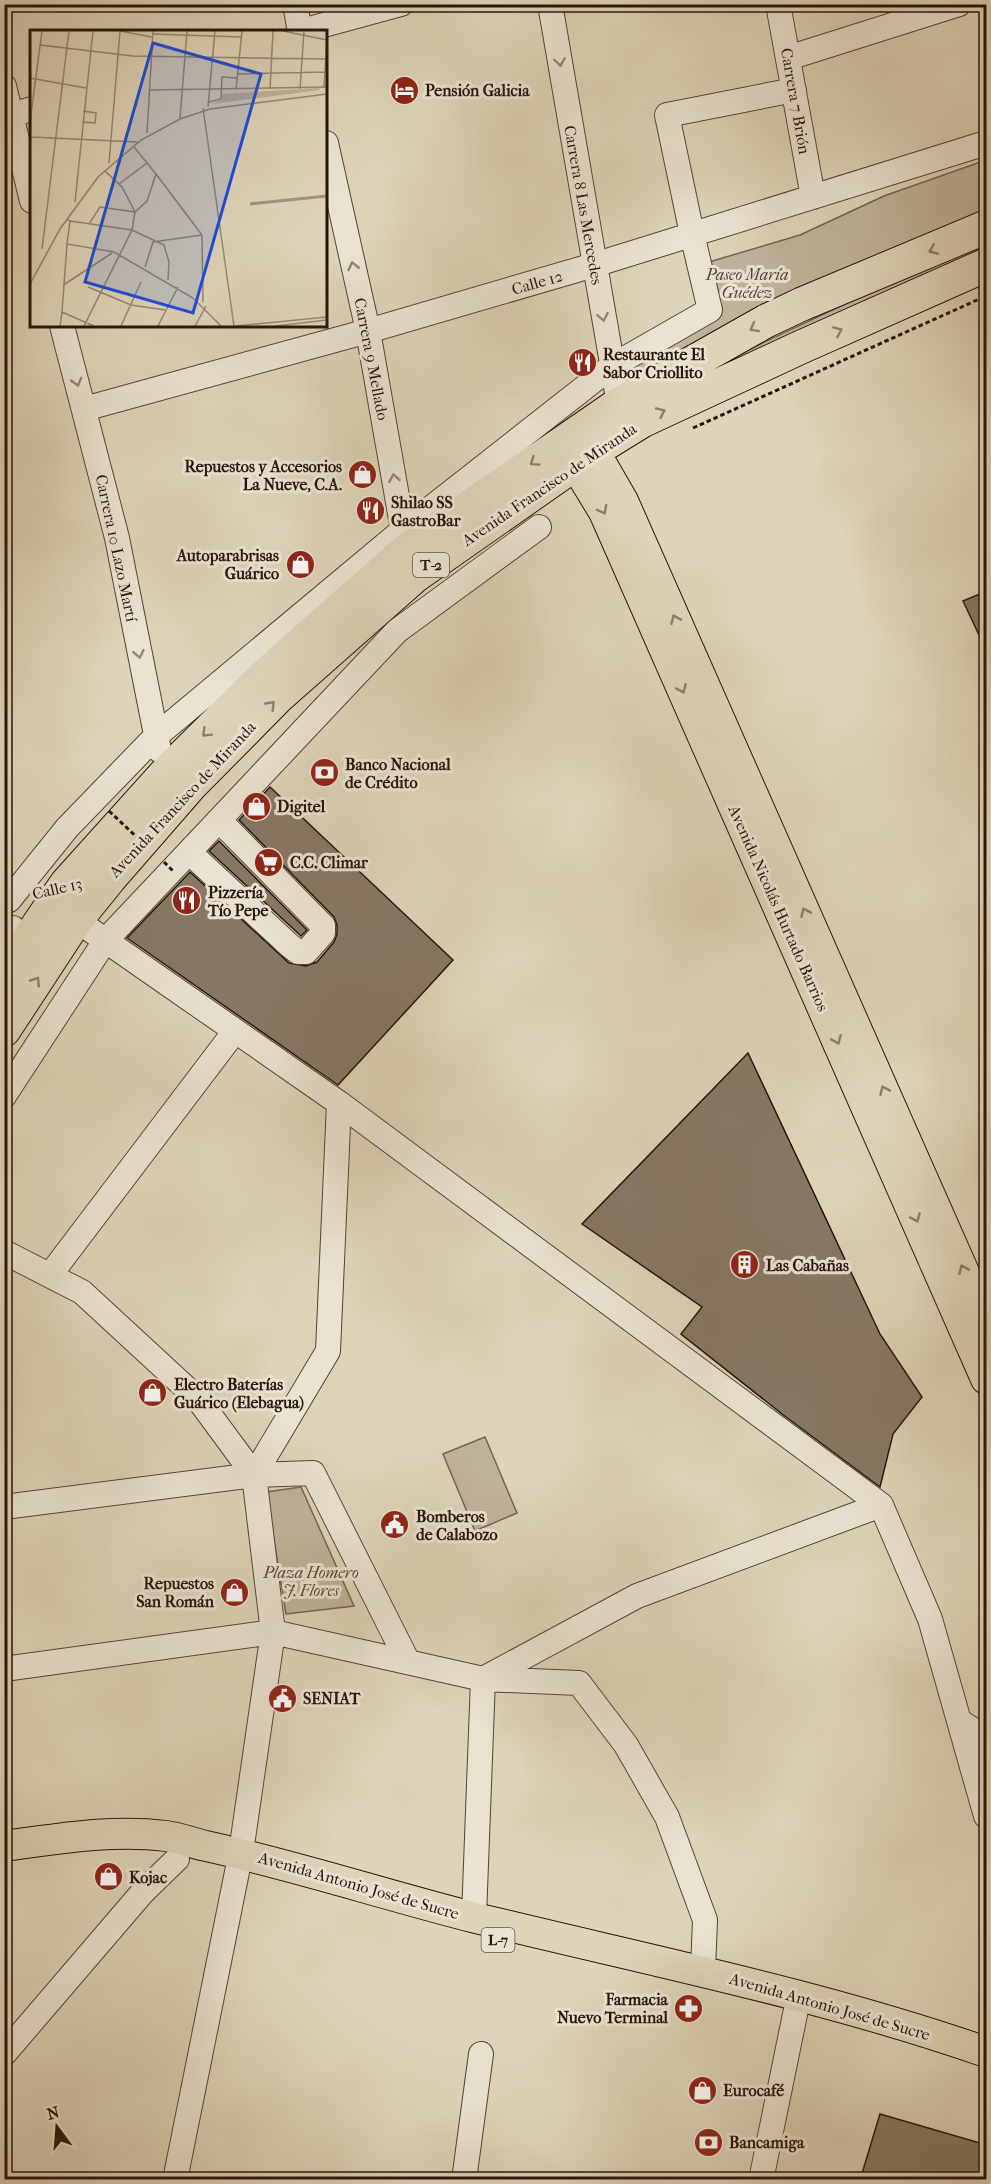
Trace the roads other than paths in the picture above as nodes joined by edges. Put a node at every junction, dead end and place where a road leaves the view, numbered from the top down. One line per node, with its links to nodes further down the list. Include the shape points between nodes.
1 (295, 4): 6 (street)
2 (401, 4): 7 (street)
3 (550, 4): 18 (street, Carrera 8 Las Mercedes, one-way to 18)
4 (778, 4): 8 (street, Carrera 7 Brión)
5 (959, 4): 8 (street)
6 (299, 30)
7 (303, 30)
8 (788, 58): 10 (street, Carrera 7 Brión)
9 (4, 86): 11 (street)
10 (794, 90): 15 (street, Carrera 7 Brión); 17 (street, via 667,115)
11 (16, 114): 14 (street)
12 (987, 143): 15 (street, Calle 12)
13 (327, 147): 21 (street, Carrera 9 Mellado, one-way to 13)
14 (30, 190)
15 (813, 197): 17 (street, Calle 12)
16 (987, 227): 23 (highway, Avenida Francisco de Miranda / T-2, one-way to 23, via 775,317)
17 (692, 234): 18 (street, Calle 12); 22 (street, Avenida Francisco de Miranda, via 710,310)
18 (594, 265): 21 (street, Calle 12); 22 (street, Carrera 8 Las Mercedes, one-way to 22)
19 (987, 265): 25 (highway, Avenida Francisco de Miranda / T-2, one-way to 19)
20 (62, 327): 24 (street, Carrera 10 Lazo Martí, one-way to 24)
21 (368, 331): 24 (street, Calle 12); 27 (street, Carrera 9 Mellado, one-way to 21)
22 (612, 366): 23 (street, Carrera 8 Las Mercedes); 27 (street, Avenida Francisco de Miranda)
23 (618, 404): 25 (highway, Avenida Francisco de Miranda / T-2)
24 (84, 410): 28 (street, Carrera 10 Lazo Martí, one-way to 28, via 117,538)
25 (579, 447): 27 (highway, Avenida Francisco de Miranda / T-2); 44 (main road, Avenida Nicolás Hurtado Barrios, one-way to 25, via 628,512); 45 (main road, Avenida Nicolás Hurtado Barrios, one-way to 45)
26 (539, 527): 30 (street, Avenida Francisco de Miranda, via 397,630)
27 (408, 552): 28 (street, Avenida Francisco de Miranda); 29 (highway, Avenida Francisco de Miranda / T-2, one-way to 29, via 264,676); 32 (highway, Avenida Francisco de Miranda / T-2, one-way to 27)
28 (156, 736): 29 (street, Carrera 10 Lazo Martí); 34 (street, Avenida Francisco de Miranda, via 67,828)
29 (166, 773): 33 (highway, Avenida Francisco de Miranda / T-2)
30 (219, 820): 31 (street, Avenida Francisco de Miranda); 31 (street, via 323,926 324,933 306,952 298,952)
31 (189, 852): 36 (street, Avenida Francisco de Miranda)
32 (110, 878): 33 (street, Calle 13); 35 (highway, Avenida Francisco de Miranda / T-2)
33 (66, 884): 34 (street, Calle 13); 37 (highway, Avenida Francisco de Miranda / T-2)
34 (7, 900)
35 (76, 920): 36 (street); 38 (highway, Avenida Francisco de Miranda / T-2, one-way to 35)
36 (105, 941): 39 (street); 40 (street, Avenida Francisco de Miranda)
37 (8, 953)
38 (4, 1030)
39 (235, 1031): 41 (street); 43 (street)
40 (4, 1096)
41 (339, 1103): 46 (street, via 328,1351); 47 (street)
42 (4, 1252): 43 (street)
43 (50, 1275): 46 (street, via 82,1292 198,1399)
44 (987, 1322)
45 (987, 1379)
46 (254, 1475): 48 (street); 49 (street); 50 (street, via 313,1473)
47 (881, 1504): 52 (street, via 637,1596); 53 (street, via 930,1619)
48 (4, 1507)
49 (273, 1632): 50 (street); 51 (street); 58 (street)
50 (408, 1662): 52 (street)
51 (4, 1669)
52 (483, 1679): 60 (street); 61 (street, via 579,1683 626,1745 667,1817 705,1920)
53 (959, 1721): 54 (street); 55 (street)
54 (987, 1738)
55 (987, 1816)
56 (4, 1846): 58 (main road, Avenida Antonio José de Sucre / L-7, via 83,1836 167,1836)
57 (177, 1859): 58 (main road, Avenida Antonio José de Sucre / L-7); 59 (main road, Avenida Antonio José de Sucre / L-7, via 139,1851); 64 (street, via 142,1893)
58 (239, 1863): 60 (main road, Avenida Antonio José de Sucre / L-7); 62 (main road, Avenida Antonio José de Sucre / L-7, via 374,1906 518,1945); 67 (street)
59 (4, 1864)
60 (474, 1917): 61 (main road, Avenida Antonio José de Sucre / L-7)
61 (703, 1970): 62 (main road, Avenida Antonio José de Sucre / L-7)
62 (798, 2002): 63 (main road, Avenida Antonio José de Sucre / L-7); 66 (main road, Avenida Antonio José de Sucre / L-7); 69 (street)
63 (987, 2052)
64 (4, 2054)
65 (481, 2054): 68 (street)
66 (987, 2067)
67 (175, 2180)
68 (464, 2180)
69 (761, 2180)

